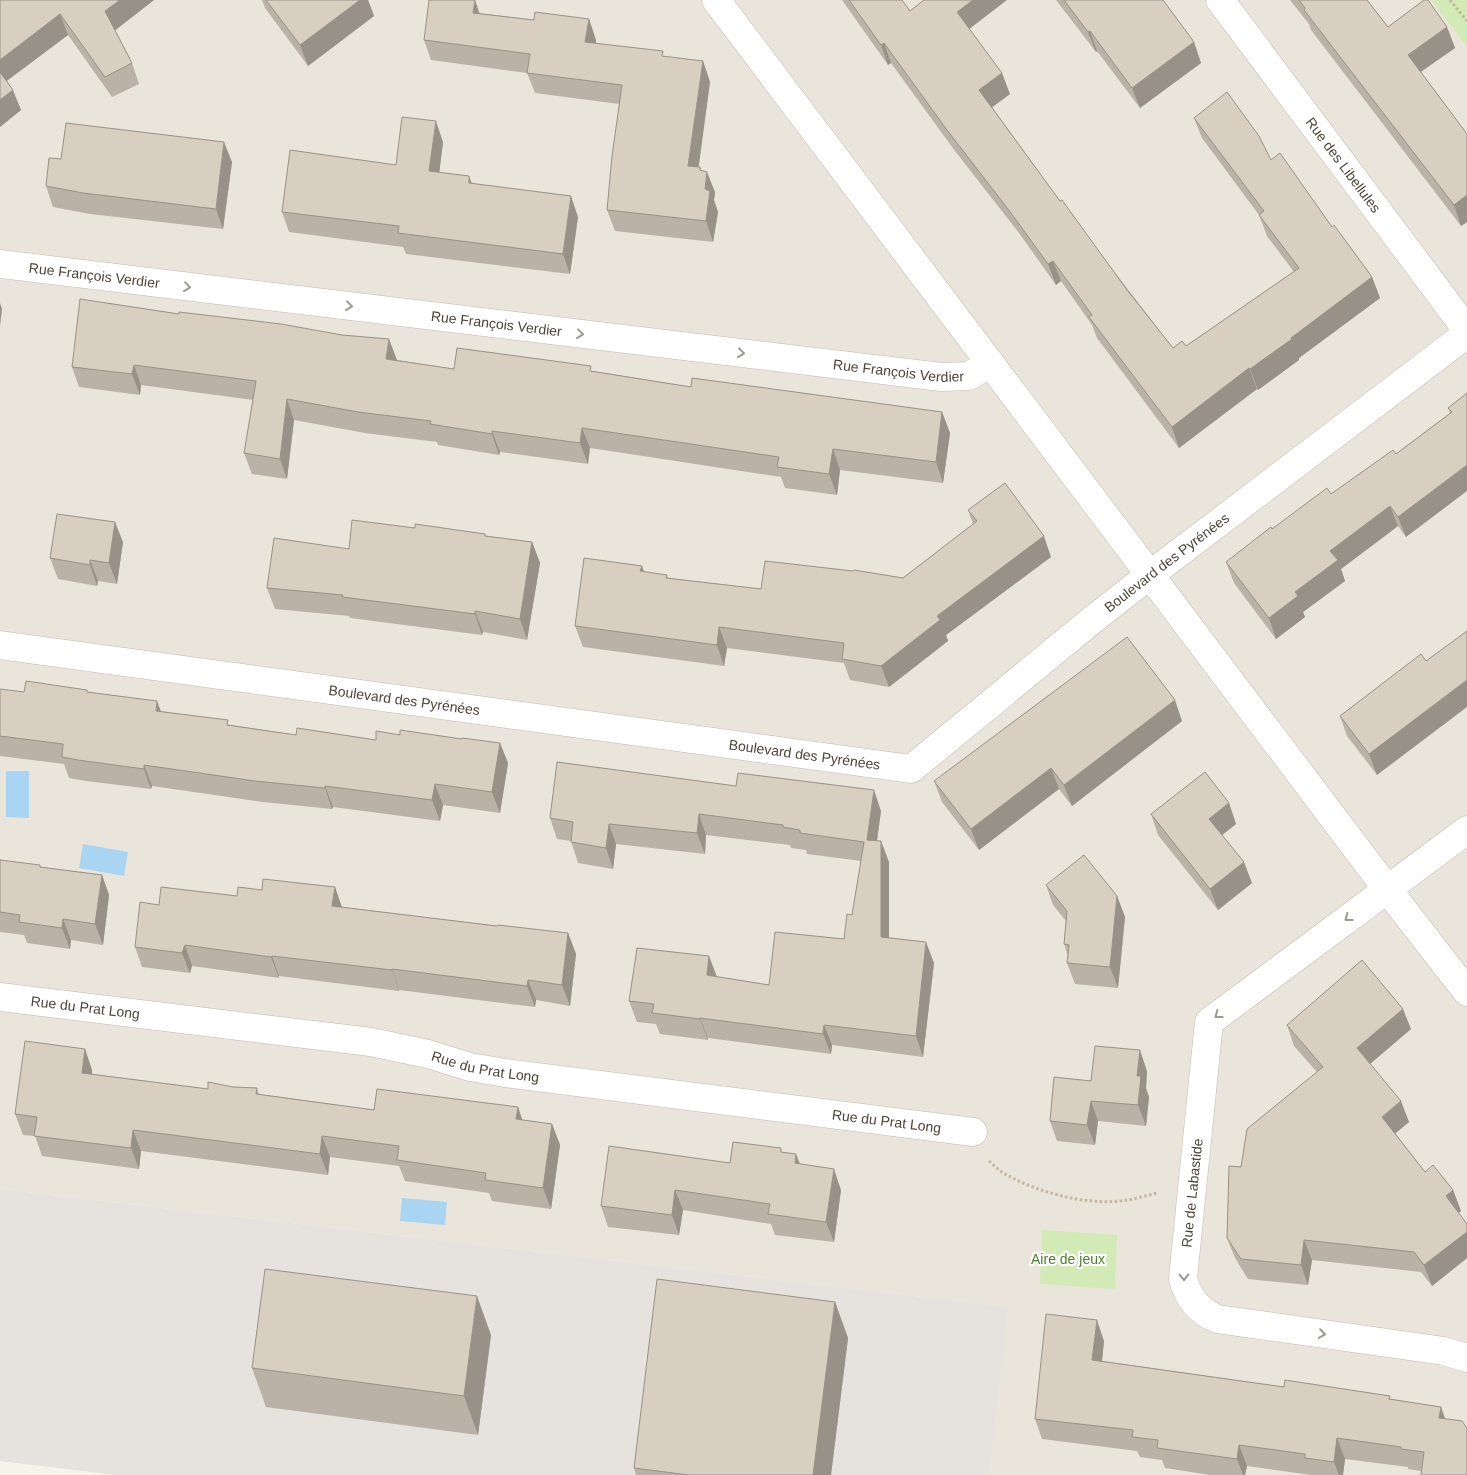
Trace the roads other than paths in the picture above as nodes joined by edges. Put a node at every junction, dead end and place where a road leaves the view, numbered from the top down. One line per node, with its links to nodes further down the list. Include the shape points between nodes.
1 (716, 0): 6 (street)
2 (1220, 0): 4 (street, Rue des Libellules)
3 (0, 264): 6 (street, Rue François Verdier, one-way to 6, via 941,377 969,376)
4 (1467, 330)
5 (1467, 334): 7 (street, Boulevard des Pyrénées)
6 (990, 363): 7 (street)
7 (1151, 574): 8 (street, Boulevard des Pyrénées, via 911,769); 10 (street)
8 (0, 645)
9 (1467, 830): 10 (street, Rue de Labastide)
10 (1388, 889): 11 (street); 14 (street, Rue de Labastide, one-way to 14, via 1209,1022 1183,1278 1189,1296 1208,1315 1217,1319 1444,1351)
11 (1467, 992)
12 (0, 997): 13 (street, Rue du Prat Long, via 371,1042 505,1073)
13 (972, 1132)
14 (1467, 1358)

